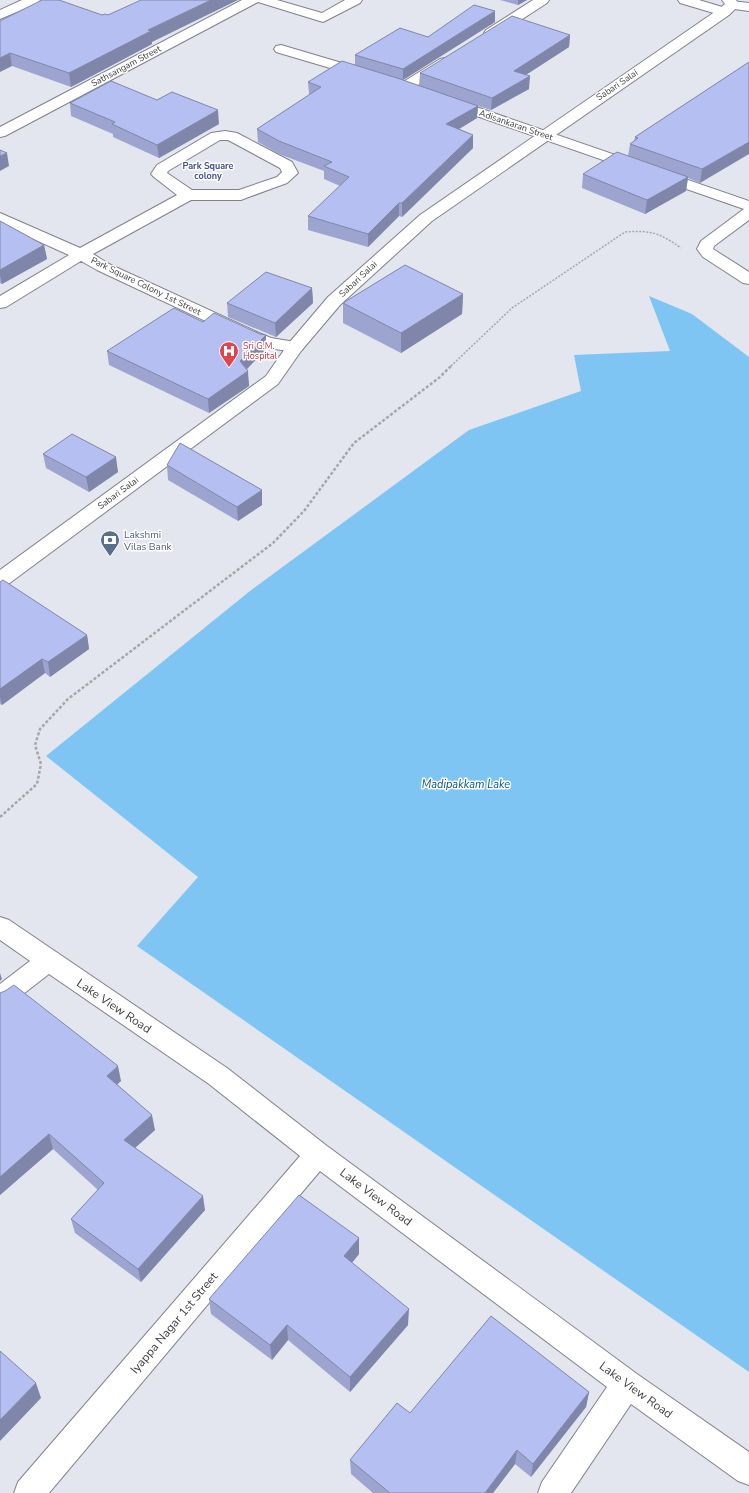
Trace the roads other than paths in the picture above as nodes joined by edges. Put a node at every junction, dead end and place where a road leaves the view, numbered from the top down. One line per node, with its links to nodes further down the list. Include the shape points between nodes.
1 (33, 0): 9 (street)
2 (252, 0): 18 (street, Sathsangam Street)
3 (263, 0): 4 (street, via 323,18)
4 (355, 0)
5 (542, 0): 10 (street)
6 (685, 0): 7 (street)
7 (728, 6): 8 (street); 19 (street, Sabari Salai)
8 (749, 8)
9 (0, 15)
10 (477, 42)
11 (281, 49): 13 (street)
12 (457, 54): 15 (street)
13 (376, 78)
14 (390, 83): 15 (street)
15 (405, 87): 16 (street)
16 (420, 92)
17 (434, 97): 19 (street, Adisankaran Street)
18 (0, 133)
19 (544, 135): 21 (street, Adisankaran Street); 27 (street, Sabari Salai, via 426,218 334,301)
20 (188, 195): 20 (street, via 159,174 162,168 216,136 232,136 287,165 290,172 282,180 241,195); 24 (street)
21 (749, 206)
22 (749, 213): 25 (street, via 707,244 705,249)
23 (0, 218): 24 (street, Park Square Colony 1st Street)
24 (81, 254): 26 (street); 27 (street, Park Square Colony 1st Street, via 103,267 253,337 267,343)
25 (749, 280)
26 (0, 303)
27 (295, 347): 28 (street, Sabari Salai, via 272,380)
28 (0, 580)
29 (0, 927): 30 (street, Lake View Road)
30 (48, 961): 31 (street); 32 (street, Lake View Road, via 218,1076)
31 (0, 998)
32 (318, 1154): 33 (street, Lake View Road); 35 (street, Iyappa Nagar 1st Street)
33 (627, 1384): 34 (street, Lake View Road); 36 (street)
34 (749, 1470)
35 (29, 1493)
36 (553, 1493)

